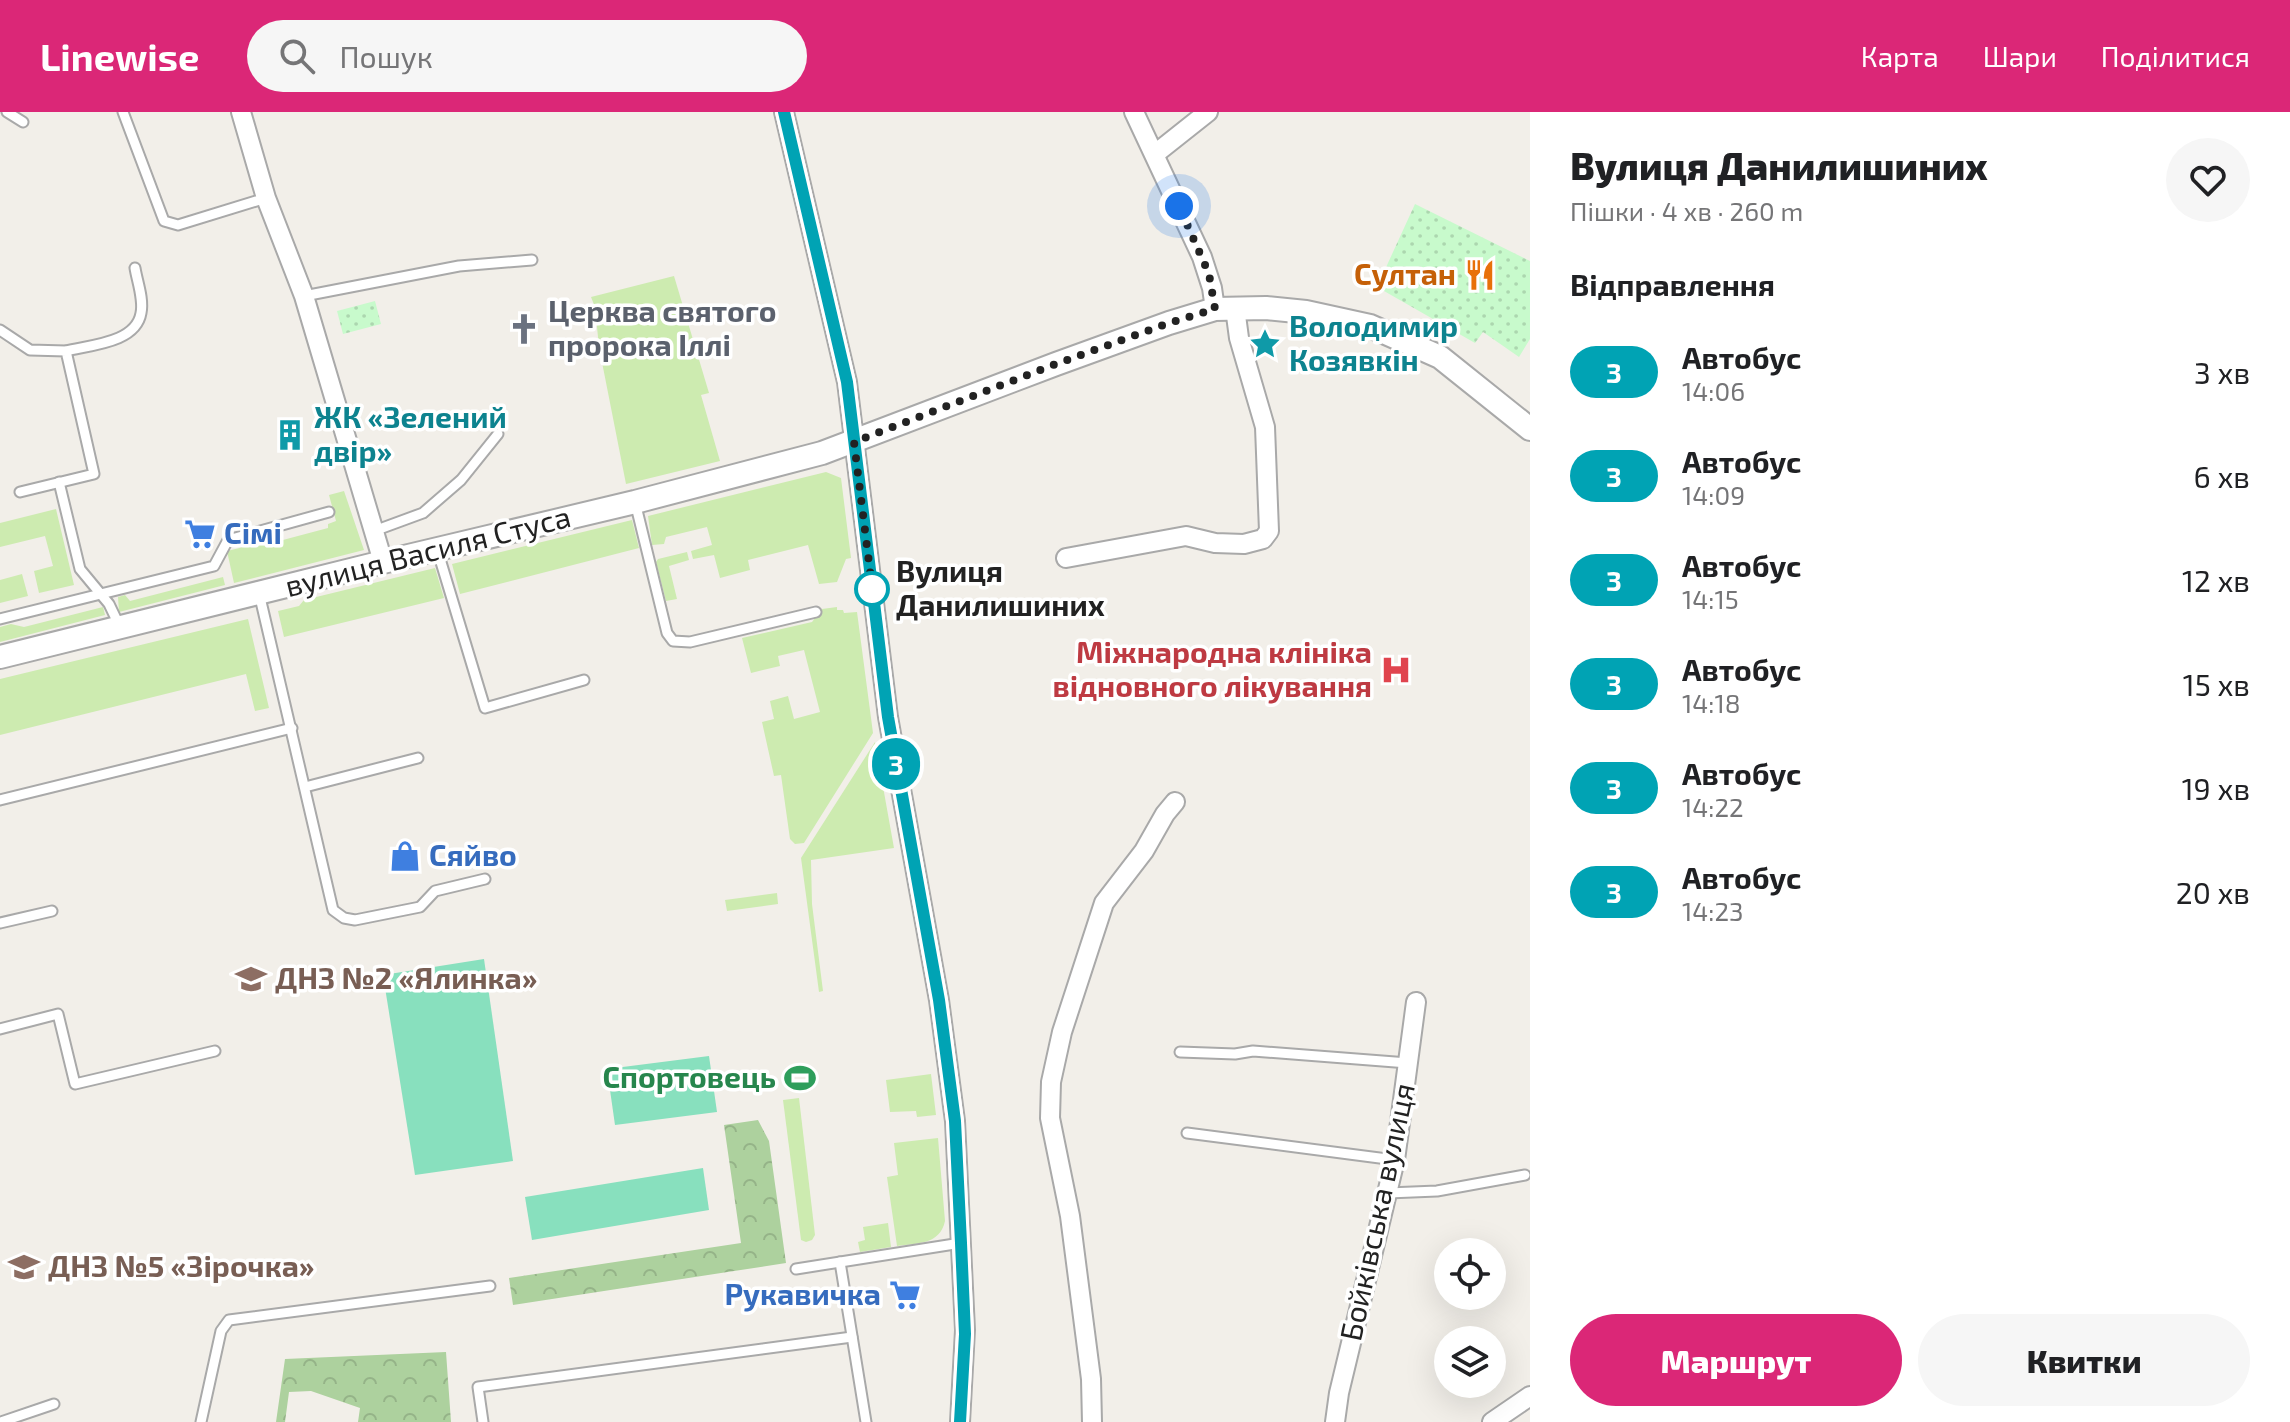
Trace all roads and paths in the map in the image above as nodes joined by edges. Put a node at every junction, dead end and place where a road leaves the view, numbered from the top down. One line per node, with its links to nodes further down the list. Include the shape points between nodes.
1 (7, 112): 7 (lane)
2 (123, 112): 9 (lane, via 164,221 178,225)
3 (241, 112): 9 (street)
4 (784, 112): 18 (street, via 847,382)
5 (1134, 112): 8 (street)
6 (1208, 112): 8 (street)
7 (23, 122)
8 (1155, 154): 13 (street)
9 (266, 198): 12 (street)
10 (532, 260): 12 (lane, via 459,266)
11 (135, 268): 15 (lane, via 142,310 138,324 125,336)
12 (304, 296): 23 (street)
13 (1225, 308): 16 (street, вулиця Василя Стуса, via 1306,312 1370,326 1440,357); 18 (street, вулиця Василя Стуса, via 1169,323); 25 (street, via 1265,427 1269,531 1263,539 1244,544 1186,536)
14 (0, 330): 15 (lane, via 30,350)
15 (66, 351): 19 (lane, via 94,474)
16 (1530, 429)
17 (498, 434): 23 (lane, via 461,480 423,513)
18 (854, 442): 21 (street, вулиця Василя Стуса); 51 (street, via 888,717 939,1000 955,1121)
19 (59, 482): 20 (lane); 28 (lane, via 77,563)
20 (20, 492)
21 (635, 502): 24 (street, вулиця Василя Стуса); 29 (lane, via 673,641 690,642)
22 (329, 512): 28 (lane, via 228,540 214,566)
23 (374, 531): 26 (street)
24 (437, 549): 26 (street, вулиця Василя Стуса); 33 (lane, via 485,708)
25 (1066, 558)
26 (383, 562): 27 (street, вулиця Василя Стуса)
27 (259, 593): 31 (street, вулиця Василя Стуса); 34 (lane)
28 (102, 594): 30 (lane); 31 (lane)
29 (816, 612)
30 (0, 619)
31 (120, 627): 32 (street, вулиця Василя Стуса)
32 (0, 657)
33 (584, 680)
34 (292, 728): 36 (lane); 37 (lane)
35 (418, 758): 36 (lane)
36 (305, 787): 39 (lane, via 333,910 344,918 420,907 435,891)
37 (0, 800)
38 (1175, 802): 63 (street, via 1104,903 1051,1082 1050,1118 1070,1216)
39 (485, 879)
40 (52, 911): 41 (lane)
41 (0, 923)
42 (1416, 1002): 46 (street, Бойківська вулиця)
43 (0, 1029): 44 (lane, via 58,1014 75,1084)
44 (215, 1051)
45 (1180, 1052): 46 (lane, via 1253,1051)
46 (1408, 1063): 48 (street, Бойківська вулиця)
47 (1187, 1133): 48 (lane)
48 (1395, 1160): 50 (street, Бойківська вулиця)
49 (1525, 1175): 50 (lane, via 1437,1191)
50 (1388, 1193): 64 (street, Бойківська вулиця)
51 (961, 1243): 52 (lane); 62 (street, via 965,1334)
52 (840, 1262): 53 (lane); 55 (lane)
53 (796, 1269)
54 (490, 1286): 59 (lane, via 229,1320 221,1331)
55 (852, 1337): 60 (lane, via 478,1387); 61 (lane)
56 (1530, 1396): 65 (street)
57 (54, 1404): 58 (lane)
58 (1, 1422)
59 (201, 1422)
60 (483, 1422)
61 (866, 1422)
62 (960, 1422)
63 (1092, 1422)
64 (1335, 1422)
65 (1492, 1422)

